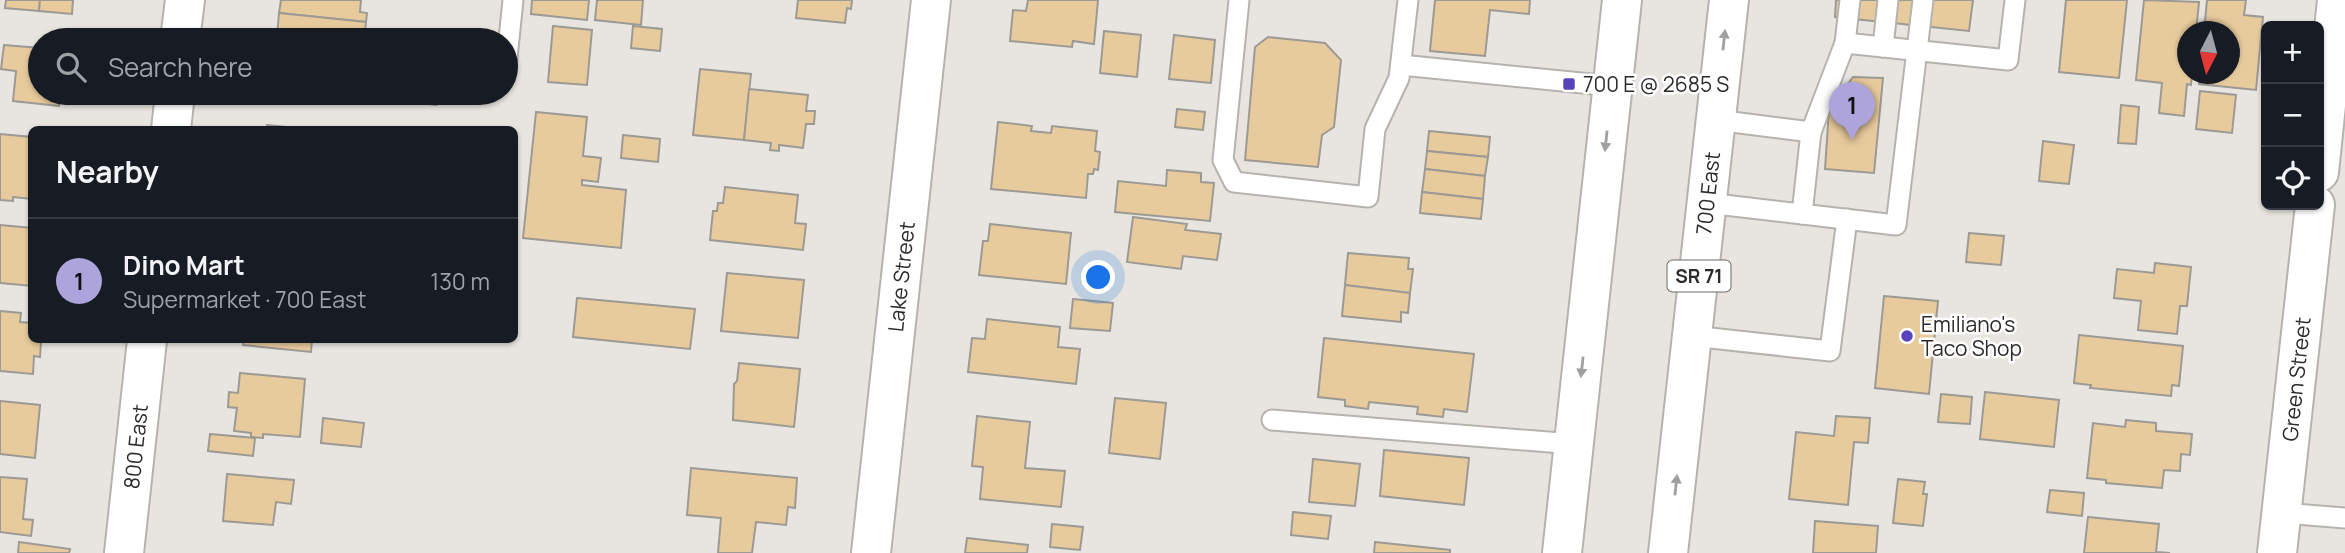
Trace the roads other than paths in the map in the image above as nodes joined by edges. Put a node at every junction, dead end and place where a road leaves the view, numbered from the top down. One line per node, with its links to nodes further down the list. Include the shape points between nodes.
1 (185, 0): 13 (street)
2 (513, 0): 14 (lane)
3 (931, 0): 36 (street, Lake Street)
4 (1239, 0): 18 (lane, via 1223,160 1234,182 1368,197 1375,129)
5 (1408, 0): 18 (lane)
6 (1622, 0): 19 (street)
7 (1729, 0): 21 (street, 700 East / SR 71, one-way to 7)
8 (1850, 0): 15 (lane)
9 (1888, 0): 16 (lane)
10 (1923, 0): 17 (lane)
11 (2015, 0): 17 (lane, via 2008,60)
12 (2337, 0): 24 (street)
13 (182, 28)
14 (510, 28)
15 (1845, 43): 16 (lane); 23 (lane)
16 (1883, 47): 17 (lane)
17 (1917, 51): 28 (lane, via 1896,225)
18 (1401, 65): 19 (lane)
19 (1612, 86): 32 (street, one-way to 32)
20 (174, 105): 22 (street)
21 (1716, 120): 23 (lane); 25 (street, 700 East / SR 71)
22 (171, 126)
23 (1811, 131): 27 (lane)
24 (2322, 147)
25 (1707, 203): 27 (lane); 29 (street, 700 East / SR 71)
26 (2314, 210): 33 (street, Green Street)
27 (1802, 214): 28 (lane)
28 (1847, 219): 29 (lane, via 1830,351)
29 (1692, 336): 38 (street, 700 East / SR 71, one-way to 29)
30 (147, 343): 35 (street, 800 East)
31 (1272, 420): 32 (lane)
32 (1574, 444): 37 (street)
33 (2282, 513): 34 (lane); 39 (street, Green Street)
34 (2345, 519)
35 (124, 553)
36 (871, 553)
37 (1562, 553)
38 (1668, 553)
39 (2277, 553)

